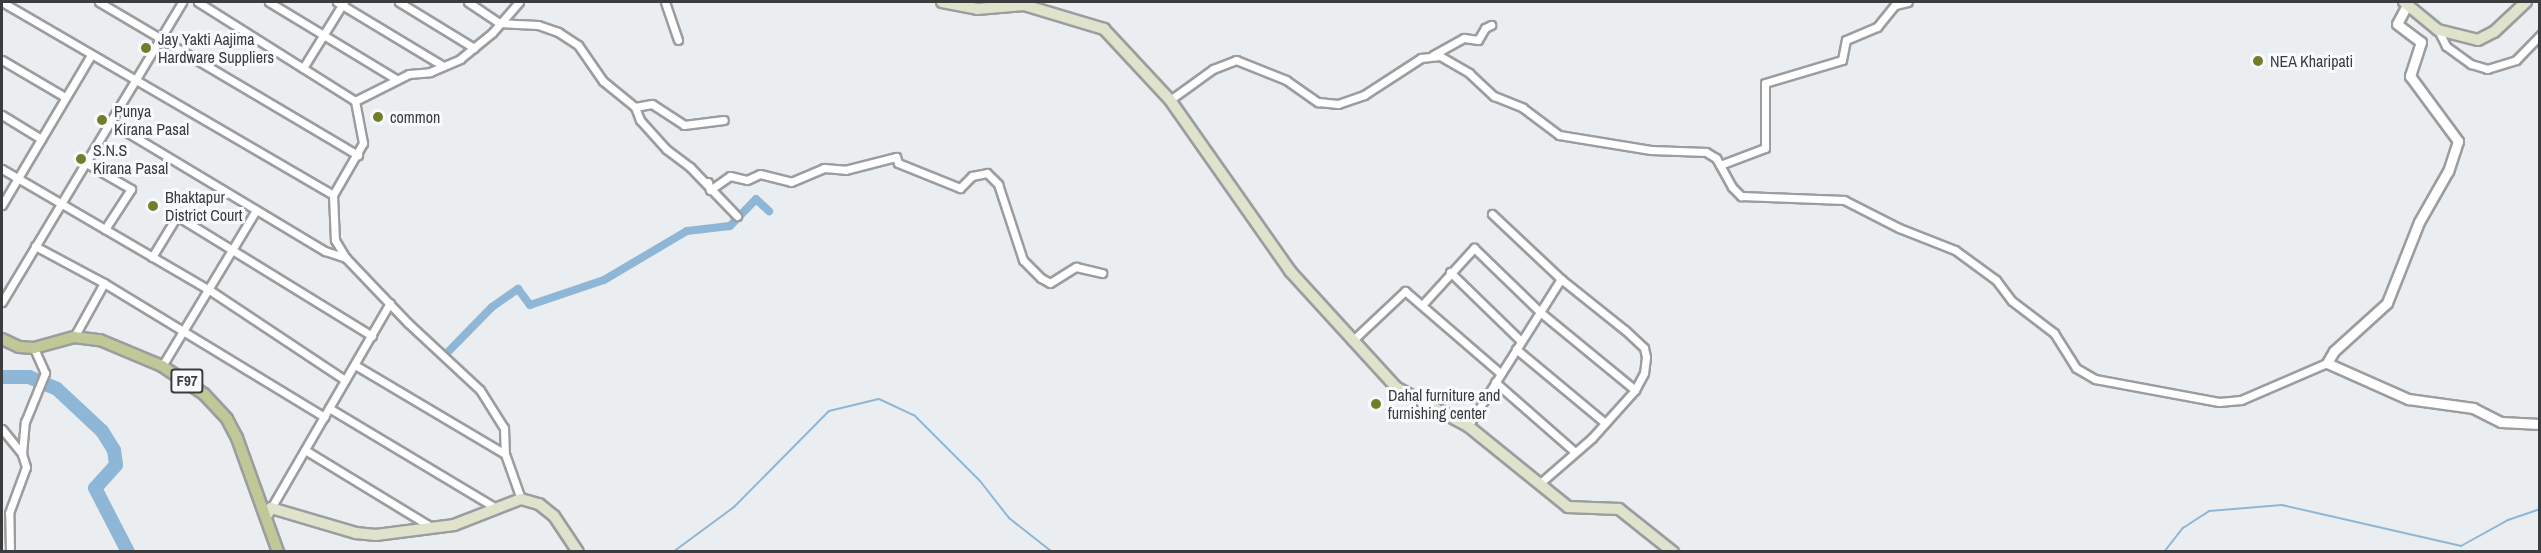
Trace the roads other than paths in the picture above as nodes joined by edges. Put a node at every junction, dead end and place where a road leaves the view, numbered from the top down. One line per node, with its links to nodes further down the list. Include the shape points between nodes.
1 (2, 2): 24 (street)
2 (99, 2): 21 (street)
3 (182, 2): 21 (street)
4 (198, 2): 28 (street)
5 (268, 2): 19 (street)
6 (341, 2): 19 (street); 27 (street)
7 (399, 2): 23 (street)
8 (468, 2): 16 (street)
9 (519, 2): 16 (street)
10 (665, 2): 22 (street)
11 (942, 2): 14 (main road, via 976,9)
12 (1908, 2): 41 (street, via 1895,5 1878,27 1846,40 1842,60 1765,83 1766,148)
13 (2526, 2): 18 (main road, via 2494,32 2478,40)
14 (1025, 3): 32 (main road, via 1104,29)
15 (2405, 4): 18 (main road); 74 (street, via 2397,24 2421,42 2410,76 2458,141 2448,171 2426,205 2387,303 2334,351)
16 (499, 23): 23 (street); 34 (street, via 538,25 558,32 578,45 603,81)
17 (1491, 25): 25 (street, via 1478,40 1464,38)
18 (2438, 30): 20 (street, via 2446,46 2471,64 2487,69 2516,60)
19 (323, 34): 28 (street); 29 (street)
20 (2540, 35)
21 (161, 38): 30 (street); 39 (street)
22 (678, 39)
23 (474, 48): 27 (street)
24 (91, 55): 30 (street); 31 (street)
25 (1433, 55): 32 (street, via 1421,58 1364,95 1338,104 1318,102 1278,76 1236,60 1213,69); 41 (street, via 1458,66 1488,92 1523,108 1559,135 1651,150 1706,152)
26 (2, 60): 31 (street)
27 (442, 66): 29 (street)
28 (303, 68): 33 (street)
29 (396, 79): 33 (street)
30 (134, 82): 37 (street); 46 (street)
31 (65, 97): 38 (street)
32 (1170, 100): 70 (main road, via 1290,272)
33 (355, 101): 39 (street, via 363,143)
34 (635, 107): 36 (street, via 652,104 684,124); 45 (street, via 640,120)
35 (2, 115): 38 (street)
36 (724, 120)
37 (110, 122): 40 (street); 49 (street)
38 (41, 139): 43 (street)
39 (358, 155): 46 (street)
40 (86, 163): 47 (street); 52 (street, via 131,189)
41 (1720, 165): 74 (street, via 1742,196 1844,200 1955,250 1996,280 2016,305 2054,333 2076,368 2095,379 2219,402 2241,400)
42 (2, 169): 43 (street)
43 (18, 178): 47 (street); 48 (street)
44 (708, 182): 45 (street)
45 (710, 190): 51 (street); 58 (street, via 729,176 747,180 760,174 791,182 824,168 845,170 896,157 898,164 960,188 972,176 987,173 998,184 1023,261 1041,278 1050,283 1076,267)
46 (333, 195): 56 (street, via 335,240)
47 (61, 203): 52 (street); 53 (street)
48 (2, 205)
49 (256, 210): 54 (street); 56 (street, via 325,251)
50 (1492, 214): 59 (street)
51 (737, 216)
52 (105, 229): 55 (street)
53 (35, 246): 60 (street); 62 (street)
54 (233, 252): 55 (street, via 177,216); 61 (street); 67 (street)
55 (152, 257): 61 (street)
56 (346, 258): 63 (street)
57 (1450, 272): 64 (street); 65 (street, via 1474,248); 71 (street)
58 (1102, 273)
59 (1562, 279): 65 (street); 80 (street, via 1644,348 1644,374)
60 (104, 283): 66 (street); 68 (street)
61 (211, 291): 66 (street); 78 (street)
62 (2, 302)
63 (390, 303): 67 (street); 90 (street, via 480,390 504,428)
64 (1423, 303): 70 (street, via 1411,293 1398,294); 77 (street)
65 (1540, 312): 71 (street); 80 (street)
66 (184, 334): 76 (street); 82 (street)
67 (372, 336): 75 (street)
68 (74, 337): 72 (main road, F97); 76 (main road, F97, via 100,340)
69 (2, 339): 72 (main road, F97, via 19,347)
70 (1352, 340): 85 (main road, via 1397,388)
71 (1521, 341): 73 (street)
72 (34, 348): 89 (street, via 45,373 25,422)
73 (1516, 349): 77 (street); 83 (street)
74 (2327, 363): 84 (street, via 2408,399 2473,408 2501,422)
75 (355, 365): 78 (street); 90 (street)
76 (162, 366): 94 (main road, F97, via 204,394 227,419)
77 (1500, 373): 79 (street)
78 (345, 380): 81 (street)
79 (1495, 382): 85 (street); 88 (street)
80 (1635, 390): 83 (street)
81 (329, 408): 82 (street); 93 (street)
82 (324, 417): 87 (street)
83 (1605, 423): 88 (street)
84 (2540, 424)
85 (1468, 426): 91 (main road)
86 (2, 429): 89 (street)
87 (305, 450): 94 (street); 95 (street)
88 (1575, 452): 91 (street)
89 (22, 454): 96 (street, via 24,478 9,513)
90 (505, 454): 92 (street)
91 (1539, 484): 99 (main road, via 1572,509 1612,507 1625,512)
92 (521, 499): 93 (main road); 98 (main road, via 539,504 554,516)
93 (496, 508): 95 (main road)
94 (269, 511): 95 (main road, via 356,533 376,535); 97 (main road, F97)
95 (433, 529)
96 (10, 552)
97 (278, 552)
98 (578, 552)
99 (1672, 552)

